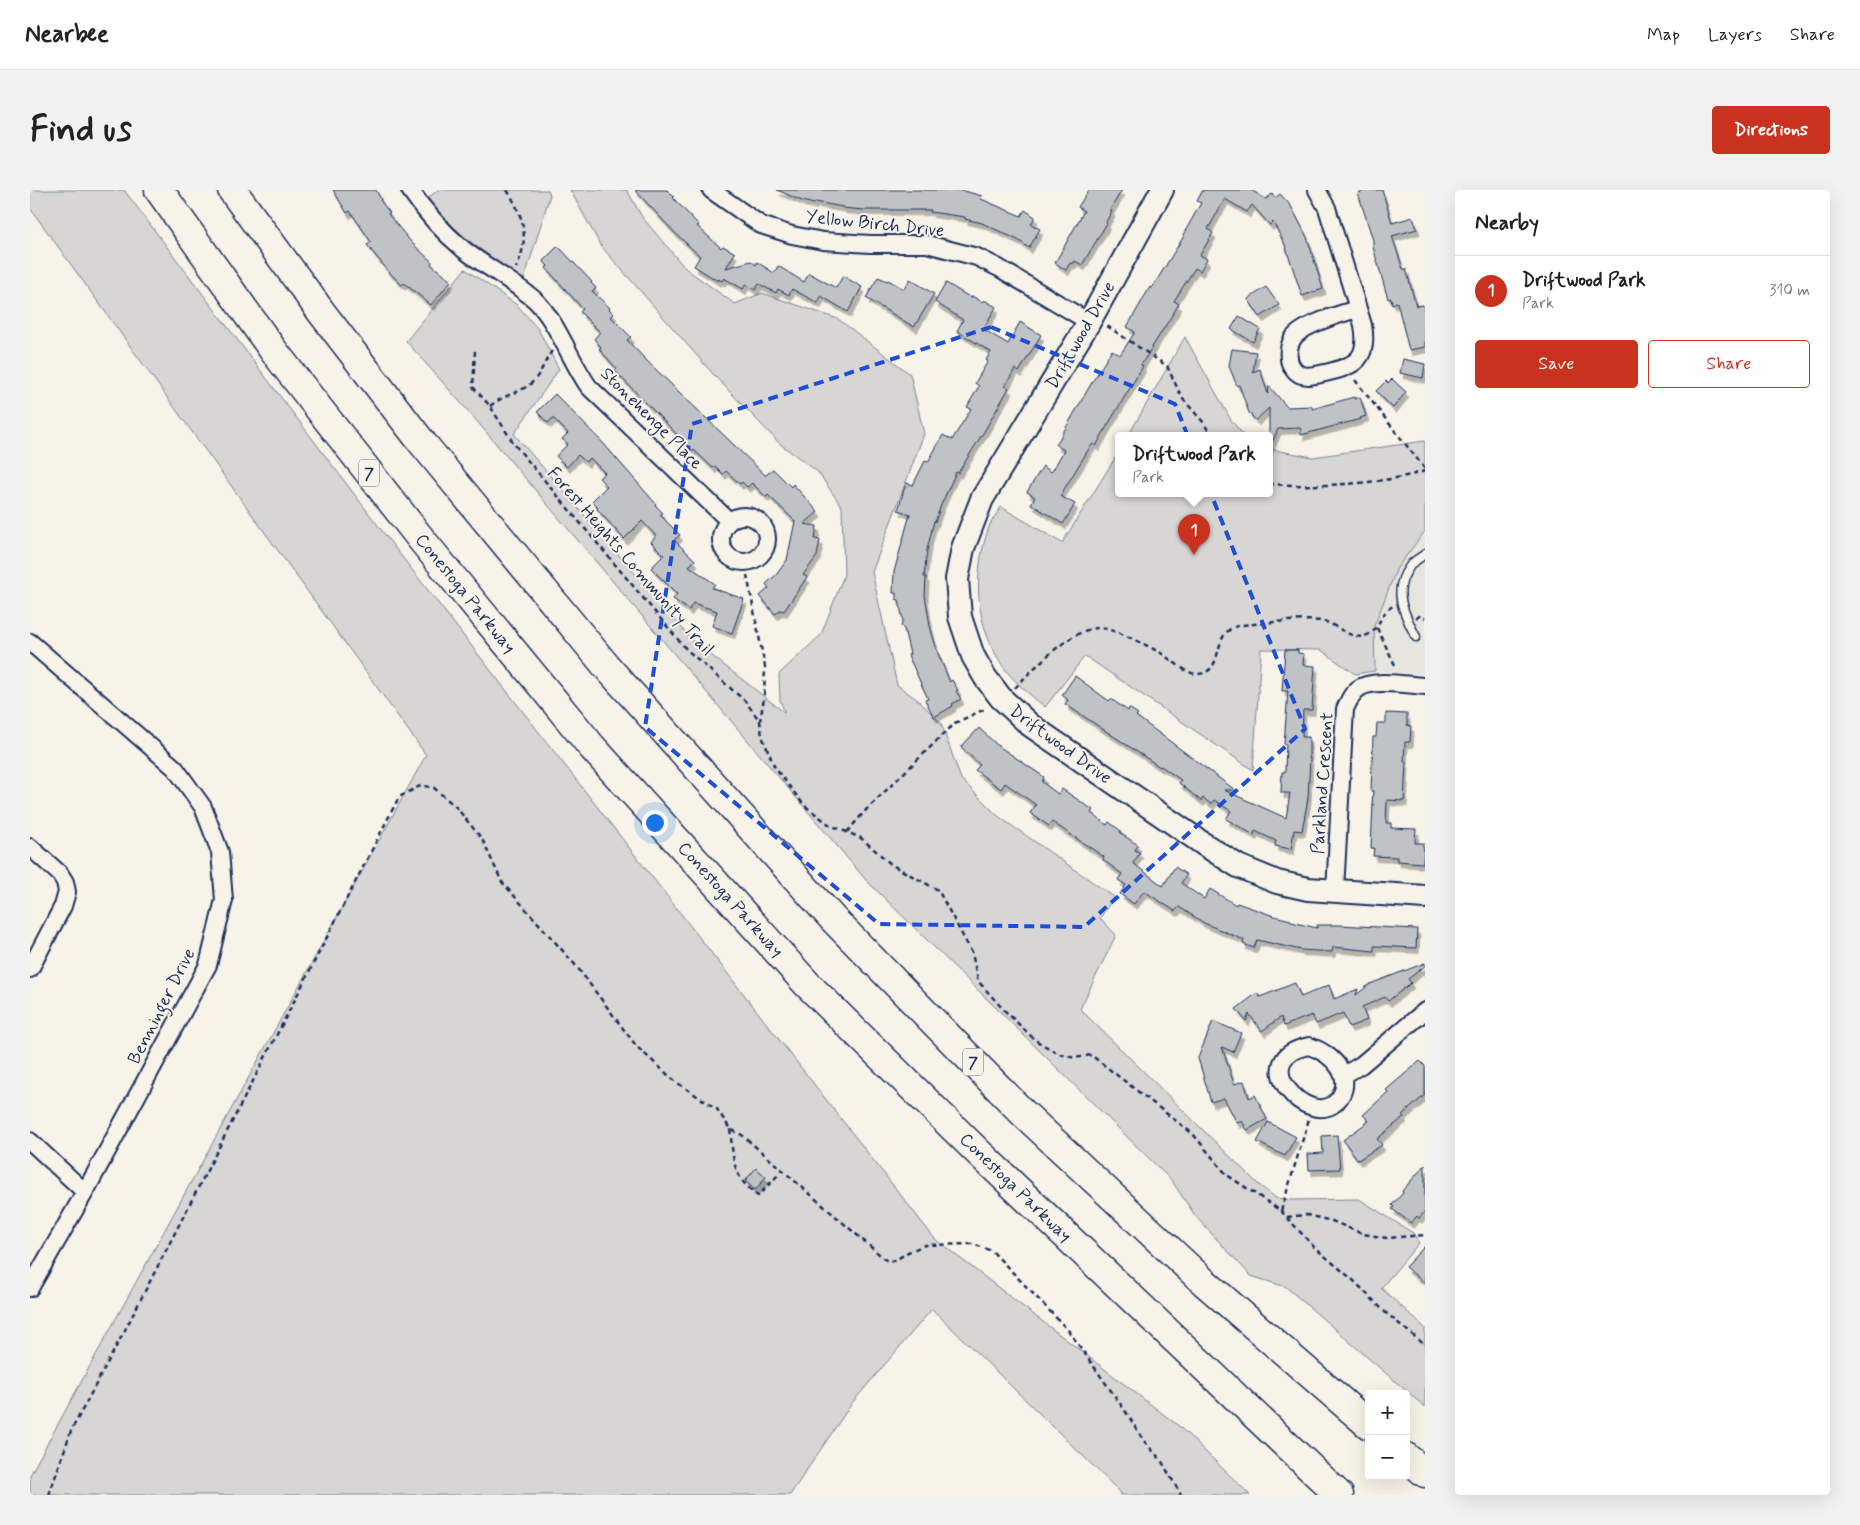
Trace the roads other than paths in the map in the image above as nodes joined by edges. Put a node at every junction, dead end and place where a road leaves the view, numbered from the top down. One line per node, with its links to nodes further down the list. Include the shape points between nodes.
1 (159, 190): 26 (highway, Conestoga Parkway / 7, via 274,350 397,509 592,747 808,985 979,1153)
2 (232, 190): 23 (highway, 7, via 420,440 607,667 833,919 1023,1113 1204,1282)
3 (410, 190): 9 (street, Stonehenge Place, via 441,229 536,301 546,312 579,373 600,400)
4 (711, 190): 8 (street, Yellow Birch Drive, via 761,225 792,234 823,241 927,244 978,257)
5 (1162, 190): 8 (street, Driftwood Drive)
6 (1317, 190): 7 (street, via 1327,208)
7 (1357, 309): 7 (street, via 1331,316 1292,338 1288,350 1289,363 1298,373 1312,376 1354,364 1362,353 1365,340)
8 (1098, 324): 15 (street, Driftwood Drive, via 982,499 963,548 957,579 960,617 973,656 1001,698 1030,725 1204,845 1260,876 1308,889)
9 (729, 521)
10 (1425, 554): 11 (lane, via 1410,566 1401,583 1400,602)
11 (1416, 637)
12 (30, 642): 21 (street, Benninger Drive, via 175,768 203,807 220,852 224,900 208,964)
13 (1425, 686): 15 (street, Parkland Crescent, via 1375,683 1359,687 1345,709)
14 (30, 847): 17 (street, via 60,874 67,892 63,906)
15 (1334, 891): 16 (street, Driftwood Drive)
16 (1425, 897)
17 (30, 968)
18 (1425, 1011): 19 (street, via 1361,1065)
19 (1344, 1075)
20 (30, 1141): 21 (street)
21 (85, 1192): 22 (street, Benninger Drive)
22 (30, 1288)
23 (1365, 1422)
24 (1410, 1460): 25 (highway)
25 (1425, 1473)
26 (1339, 1495)

